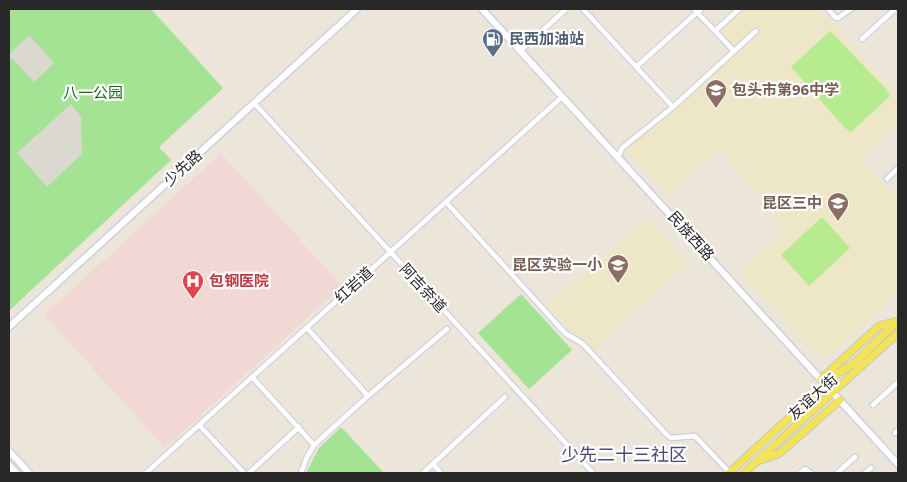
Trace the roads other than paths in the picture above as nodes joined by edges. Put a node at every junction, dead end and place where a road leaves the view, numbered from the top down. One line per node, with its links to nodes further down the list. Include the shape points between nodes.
1 (357, 9): 17 (main road, 少先路)
2 (482, 9): 13 (main road, 民族西路)
3 (566, 9): 13 (street)
4 (583, 9): 15 (street)
5 (739, 9): 10 (street)
6 (828, 9): 7 (street, via 838,18)
7 (850, 9)
8 (895, 9): 12 (street)
9 (697, 10): 10 (street); 15 (street)
10 (715, 31): 14 (street)
11 (756, 31): 14 (street)
12 (862, 39)
13 (520, 51): 16 (main road, 民族西路)
14 (734, 51): 18 (street)
15 (636, 67): 18 (street)
16 (562, 97): 19 (main road, 民族西路); 22 (street, 红岩道)
17 (254, 103): 23 (street, 阿吉奈道); 25 (main road, 少先路)
18 (673, 107): 19 (street, via 622,148)
19 (618, 157): 31 (main road, 民族西路)
20 (898, 168): 21 (street)
21 (887, 179)
22 (446, 202): 23 (street, 红岩道); 59 (street, via 565,332 582,344 667,435 671,438 695,436)
23 (390, 252): 26 (street, 红岩道); 58 (street, 阿吉奈道)
24 (898, 321): 29 (main road, 友谊大街); 31 (main road, via 879,326)
25 (9, 327)
26 (307, 328): 30 (street, 红岩道); 34 (street)
27 (447, 329): 34 (street)
28 (898, 333): 29 (main road, 友谊大街)
29 (855, 367): 31 (main road, 友谊大街); 33 (main road, 友谊大街)
30 (252, 377): 40 (street, 红岩道); 41 (street)
31 (823, 382): 33 (main road, 民族西路); 38 (main road, 友谊大街)
32 (898, 382): 37 (street)
33 (833, 392): 36 (main road, 民族西路); 39 (main road, 友谊大街)
34 (368, 396): 42 (street)
35 (506, 397): 46 (street)
36 (840, 400): 45 (main road, via 780,453); 47 (main road, 民族西路)
37 (873, 405)
38 (802, 406): 39 (main road); 59 (main road, 友谊大街)
39 (810, 414): 45 (main road, 友谊大街)
40 (199, 425): 52 (street, 红岩道); 53 (street)
41 (299, 427): 42 (street); 54 (street)
42 (314, 445): 55 (street)
43 (9, 451): 51 (main road)
44 (855, 457): 63 (street)
45 (756, 462): 60 (main road, 友谊大街)
46 (433, 464): 56 (street); 57 (street)
47 (898, 464)
48 (9, 465): 50 (main road)
49 (871, 468): 64 (street)
50 (16, 473)
51 (29, 473)
52 (146, 473)
53 (244, 473)
54 (249, 473)
55 (301, 473)
56 (423, 473)
57 (441, 473)
58 (593, 473)
59 (729, 473)
60 (744, 473)
61 (800, 473): 62 (street, via 805,469)
62 (812, 473)
63 (837, 473)
64 (865, 473)

